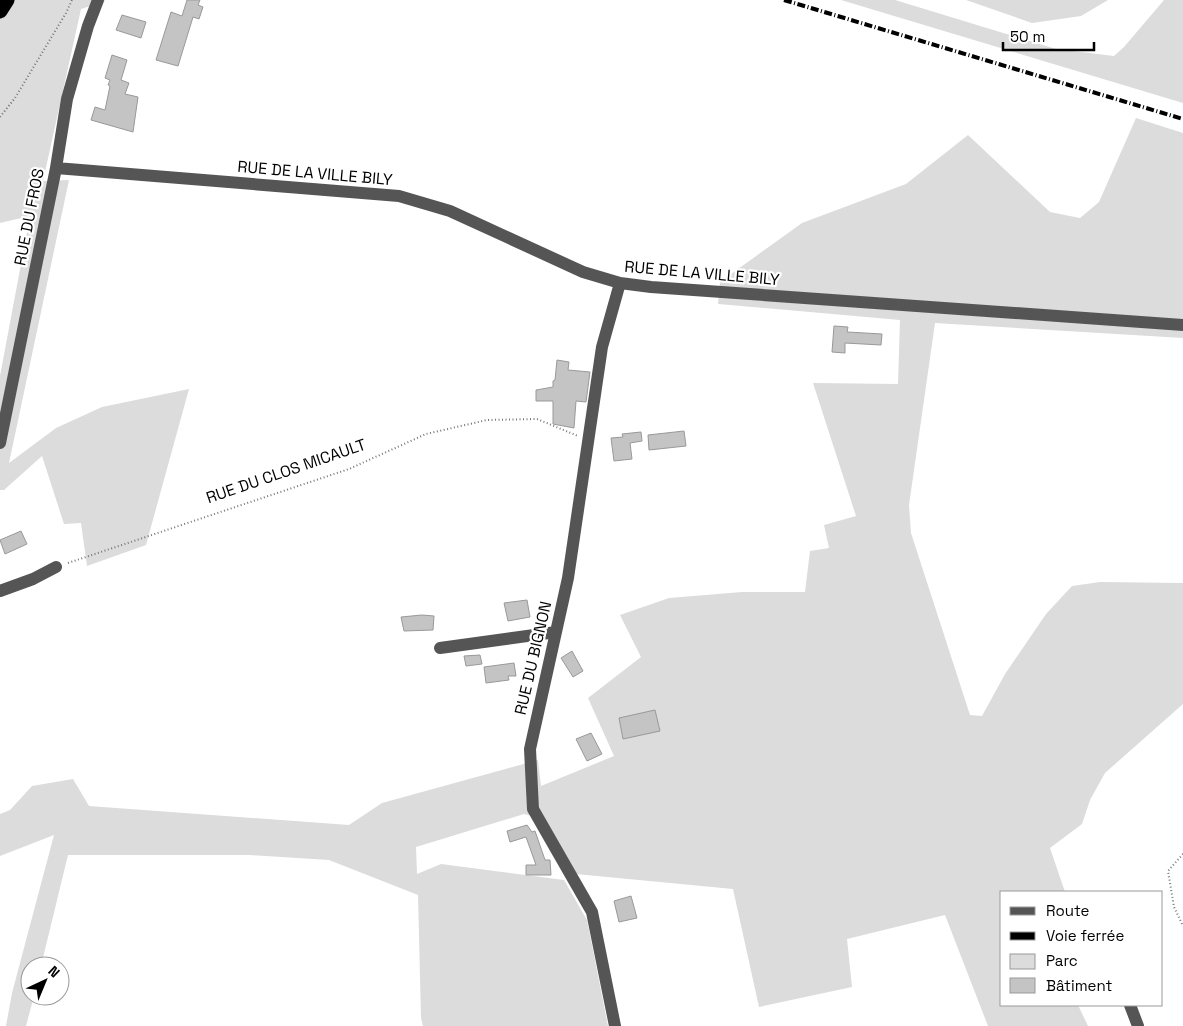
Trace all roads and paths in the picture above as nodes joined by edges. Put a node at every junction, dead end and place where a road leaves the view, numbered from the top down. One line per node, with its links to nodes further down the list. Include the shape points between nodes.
1 (7, 0): 4 (highway)
2 (72, 0): 5 (path, via 15,98)
3 (98, 0): 6 (street, RUE DU FROS, via 68,99)
4 (0, 11)
5 (0, 117)
6 (56, 168): 7 (street, RUE DE LA VILLE BILY, via 399,196 450,211 583,272); 10 (street, RUE DU FROS)
7 (620, 283): 8 (street, RUE DE LA VILLE BILY); 9 (street, RUE DU BIGNON, via 602,347)
8 (1183, 325)
9 (587, 440): 11 (path, RUE DU CLOS MICAULT, via 537,419 487,420 426,434 349,469); 13 (street, RUE DU BIGNON, via 568,578)
10 (0, 443)
11 (56, 567): 12 (street, via 33,580)
12 (0, 591)
13 (556, 632): 14 (street); 18 (street, RUE DU BIGNON, via 530,749 532,809 592,912)
14 (440, 648)
15 (1183, 854): 16 (path, via 1168,871 1174,907)
16 (1183, 926)
17 (1130, 1006): 19 (street)
18 (615, 1026)
19 (1138, 1026)

